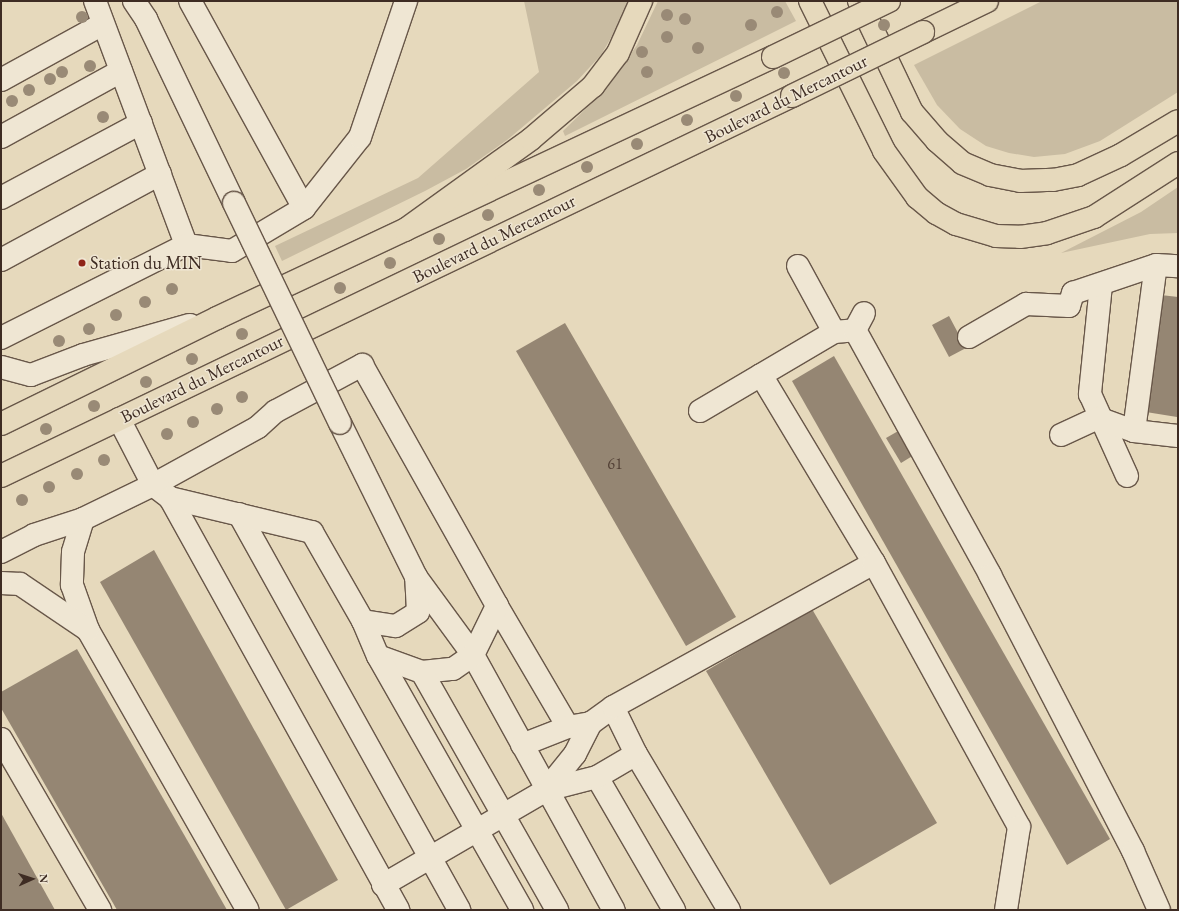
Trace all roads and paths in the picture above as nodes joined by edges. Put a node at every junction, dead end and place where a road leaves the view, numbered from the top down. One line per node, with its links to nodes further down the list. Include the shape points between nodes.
1 (95, 1): 11 (lane)
2 (134, 1): 10 (lane)
3 (190, 1): 20 (lane)
4 (406, 1): 20 (lane, via 360,137)
5 (641, 1): 21 (main road, via 618,53 593,86 531,139)
6 (810, 1): 17 (main road, via 891,162 917,197 936,213 956,224 996,236 1047,234 1094,217)
7 (859, 1): 14 (main road, via 912,112 937,142 962,163 990,175 1020,181 1053,180 1078,175 1121,155)
8 (889, 1): 21 (main road, bridge)
9 (987, 1): 36 (main road, Boulevard du Mercantour, bridge)
10 (144, 10): 49 (lane, bridge, via 234,203)
11 (103, 24): 12 (lane); 13 (lane)
12 (121, 71): 15 (lane); 16 (lane)
13 (1, 80)
14 (1178, 121)
15 (140, 123): 18 (lane); 19 (lane)
16 (1, 137)
17 (1178, 163)
18 (160, 174): 22 (lane); 23 (lane)
19 (1, 198)
20 (304, 208): 22 (lane, via 232,251)
21 (405, 230): 28 (main road)
22 (186, 245): 31 (lane)
23 (1, 260)
24 (1156, 265): 26 (lane); 27 (lane); 38 (lane)
25 (798, 266): 29 (lane)
26 (1178, 266)
27 (1101, 285): 30 (lane, via 1073,293 1069,306 1026,304); 35 (lane, via 1090,394)
28 (217, 318): 32 (lane, via 82,355 31,375); 37 (main road)
29 (851, 325): 33 (lane); 79 (lane, via 990,575 1133,851)
30 (969, 337)
31 (1, 338)
32 (1, 367)
33 (761, 375): 34 (lane); 48 (lane)
34 (700, 411)
35 (1098, 418): 38 (lane); 39 (lane); 42 (lane)
36 (119, 419): 41 (main road, Boulevard du Mercantour); 43 (lane)
37 (1, 424)
38 (1134, 432): 40 (lane)
39 (1061, 435)
40 (1178, 436)
41 (1, 476)
42 (1127, 476)
43 (152, 486): 44 (lane); 46 (lane); 51 (lane, via 258,427 276,411 362,365)
44 (170, 498): 45 (lane); 68 (lane)
45 (239, 514): 52 (lane, via 312,532); 67 (lane)
46 (84, 520): 47 (lane, via 34,535); 53 (lane, via 73,552 72,585)
47 (1, 552)
48 (874, 563): 57 (lane); 78 (lane, via 1019,827)
49 (416, 577): 52 (lane, via 418,612 396,626); 54 (lane)
50 (1, 584): 53 (lane, via 20,584)
51 (496, 606): 54 (lane); 59 (lane)
52 (363, 621): 55 (lane)
53 (88, 630): 70 (lane)
54 (473, 655): 56 (lane, via 453,669); 61 (lane)
55 (378, 656): 56 (lane); 66 (lane)
56 (422, 672): 65 (lane)
57 (613, 707): 58 (lane); 62 (lane)
58 (590, 723): 59 (lane); 64 (lane, via 575,754)
59 (568, 727): 61 (lane)
60 (1, 739): 69 (lane)
61 (522, 745): 64 (lane)
62 (636, 754): 63 (lane); 77 (lane)
63 (597, 777): 64 (lane); 76 (lane)
64 (546, 790): 65 (lane); 75 (lane)
65 (501, 816): 66 (lane); 74 (lane)
66 (477, 830): 67 (lane); 73 (lane)
67 (430, 858): 68 (lane); 72 (lane)
68 (384, 885): 71 (lane)
69 (100, 910)
70 (248, 910)
71 (398, 910)
72 (459, 910)
73 (522, 910)
74 (557, 910)
75 (614, 910)
76 (674, 910)
77 (729, 910)
78 (1006, 910)
79 (1159, 910)

